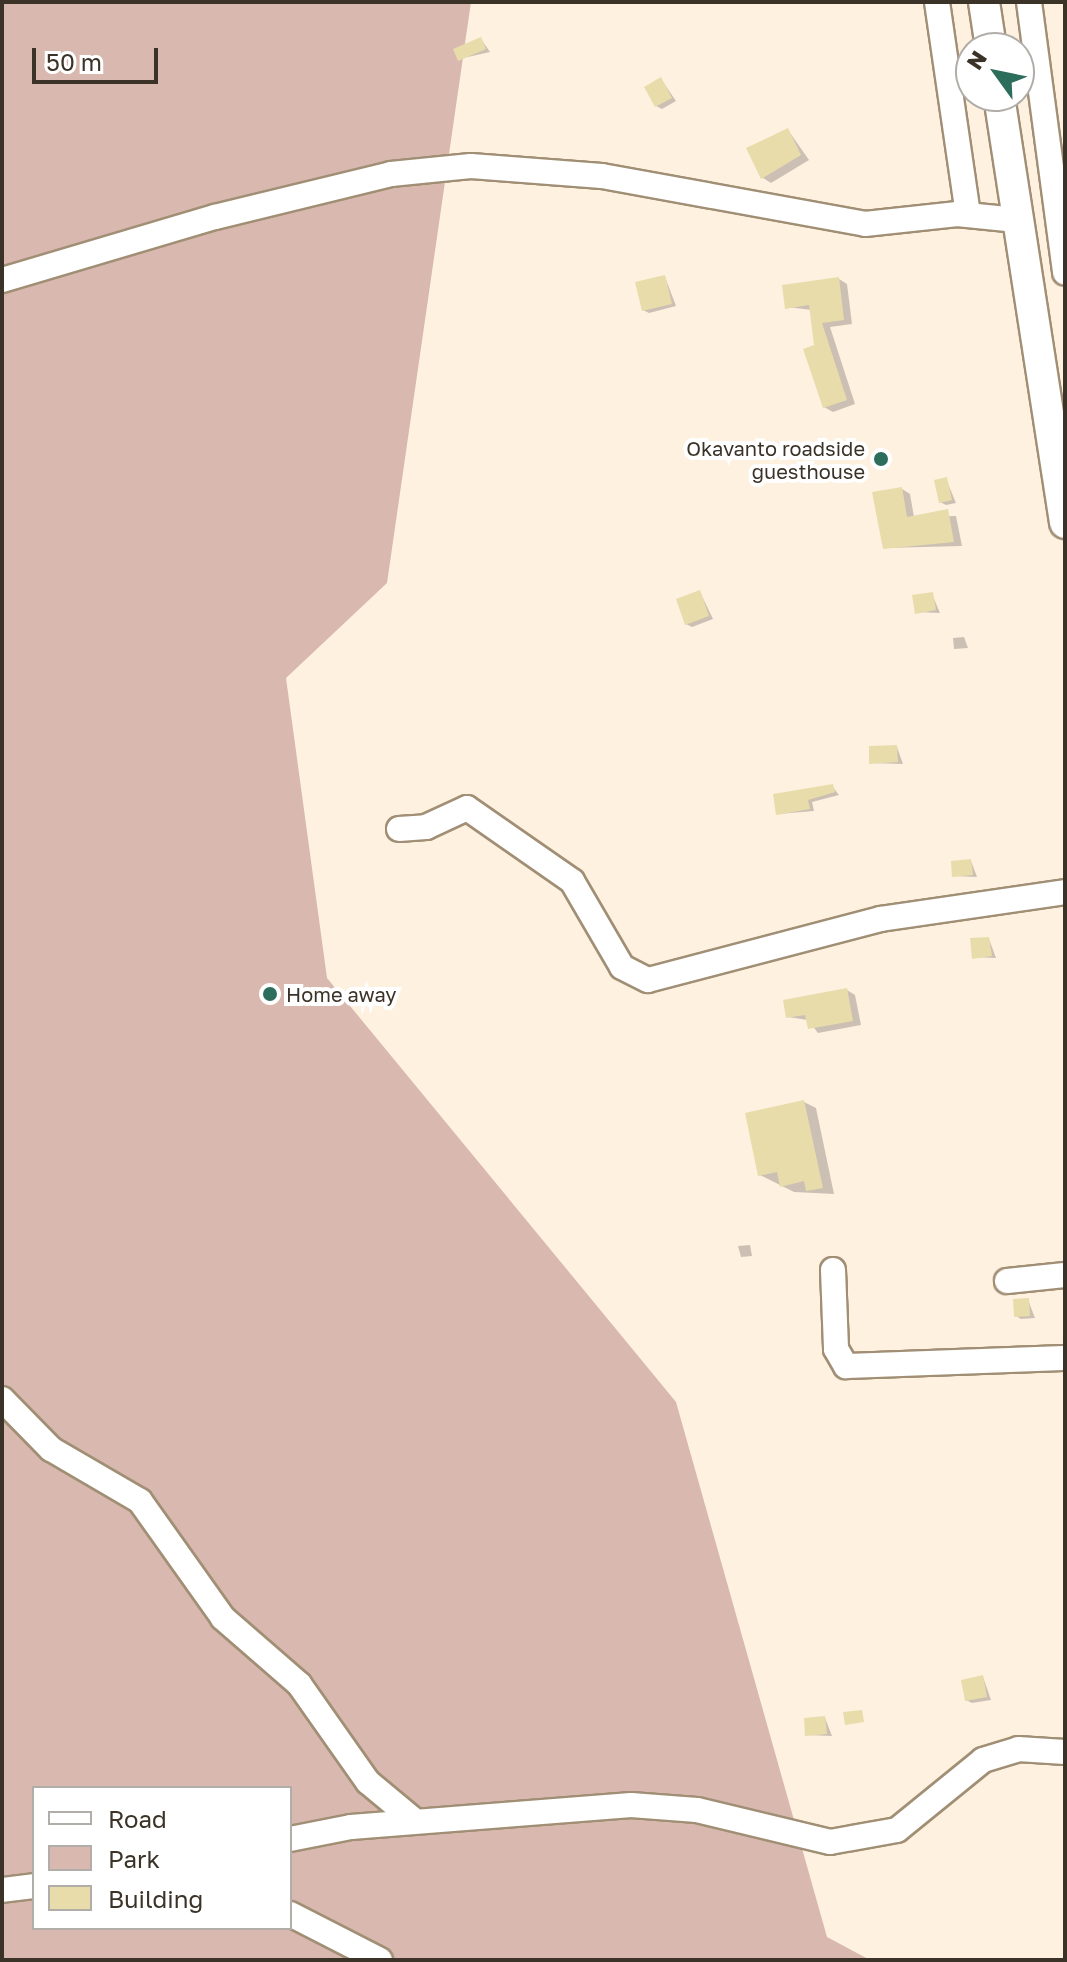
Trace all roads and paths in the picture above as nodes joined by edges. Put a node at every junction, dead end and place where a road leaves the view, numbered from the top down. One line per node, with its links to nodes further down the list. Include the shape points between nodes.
1 (937, 2): 6 (street)
2 (984, 2): 4 (main road)
3 (1029, 2): 8 (street)
4 (989, 32)
5 (1001, 112): 7 (main road)
6 (968, 214): 7 (street); 9 (street, via 865,224 539,167 425,169 215,217)
7 (1017, 220): 10 (main road)
8 (1065, 273)
9 (2, 280)
10 (1065, 523)
11 (399, 829): 12 (street, via 426,827 467,808 572,881 622,967 648,980 881,919)
12 (1065, 892)
13 (833, 1270): 16 (street, via 836,1349 846,1366)
14 (1065, 1275): 15 (street)
15 (1007, 1281)
16 (1065, 1358)
17 (2, 1399): 19 (street, via 51,1449 140,1501 223,1618 299,1684 368,1782)
18 (1065, 1752): 19 (street, via 1018,1749 983,1760 897,1830 830,1842 666,1805)
19 (415, 1821): 20 (street)
20 (292, 1839)
21 (32, 1886): 22 (street)
22 (2, 1890)
23 (292, 1915): 24 (street)
24 (380, 1960)

